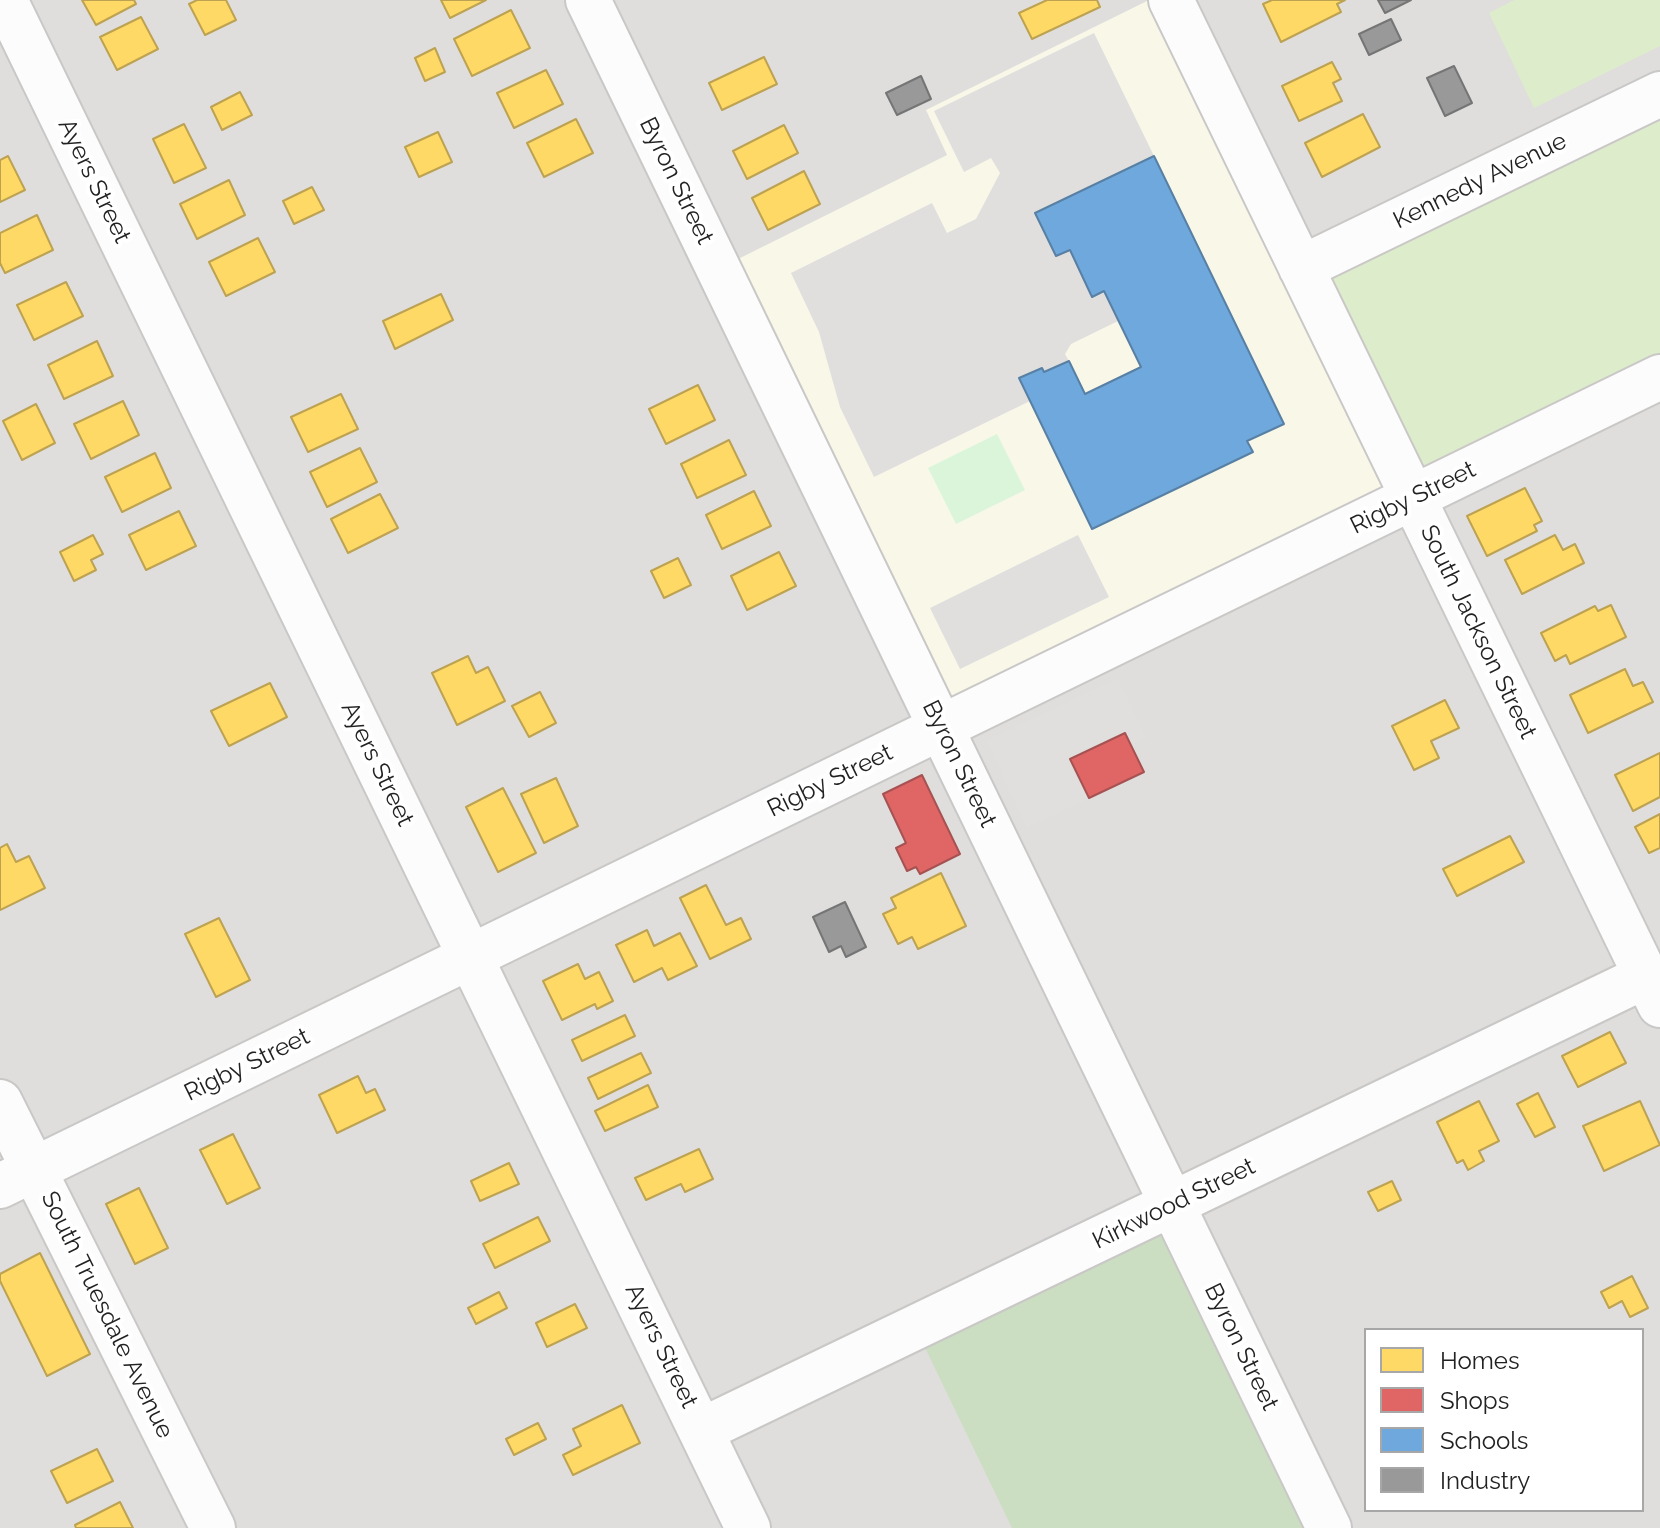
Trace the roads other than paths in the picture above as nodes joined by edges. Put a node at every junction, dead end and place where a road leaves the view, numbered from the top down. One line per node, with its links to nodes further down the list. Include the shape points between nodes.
1 (5, 0): 9 (street, Ayers Street)
2 (588, 0): 8 (street, Byron Street)
3 (1171, 0): 5 (street, South Jackson Street)
4 (1660, 94): 5 (street, Kennedy Avenue)
5 (1301, 268): 7 (street, South Jackson Street)
6 (1660, 377): 7 (street, Rigby Street)
7 (1412, 498): 8 (street, Rigby Street); 10 (street, South Jackson Street)
8 (941, 727): 9 (street, Rigby Street); 13 (street, Byron Street)
9 (471, 956): 12 (street, Rigby Street); 14 (street, Ayers Street)
10 (1653, 990): 13 (street, Kirkwood Street)
11 (0, 1102): 12 (street, South Truesdale Avenue)
12 (17, 1178): 15 (street, South Truesdale Avenue)
13 (1172, 1205): 14 (street, Kirkwood Street); 17 (street, Byron Street)
14 (702, 1430): 16 (street, Ayers Street)
15 (213, 1528)
16 (748, 1528)
17 (1329, 1528)

